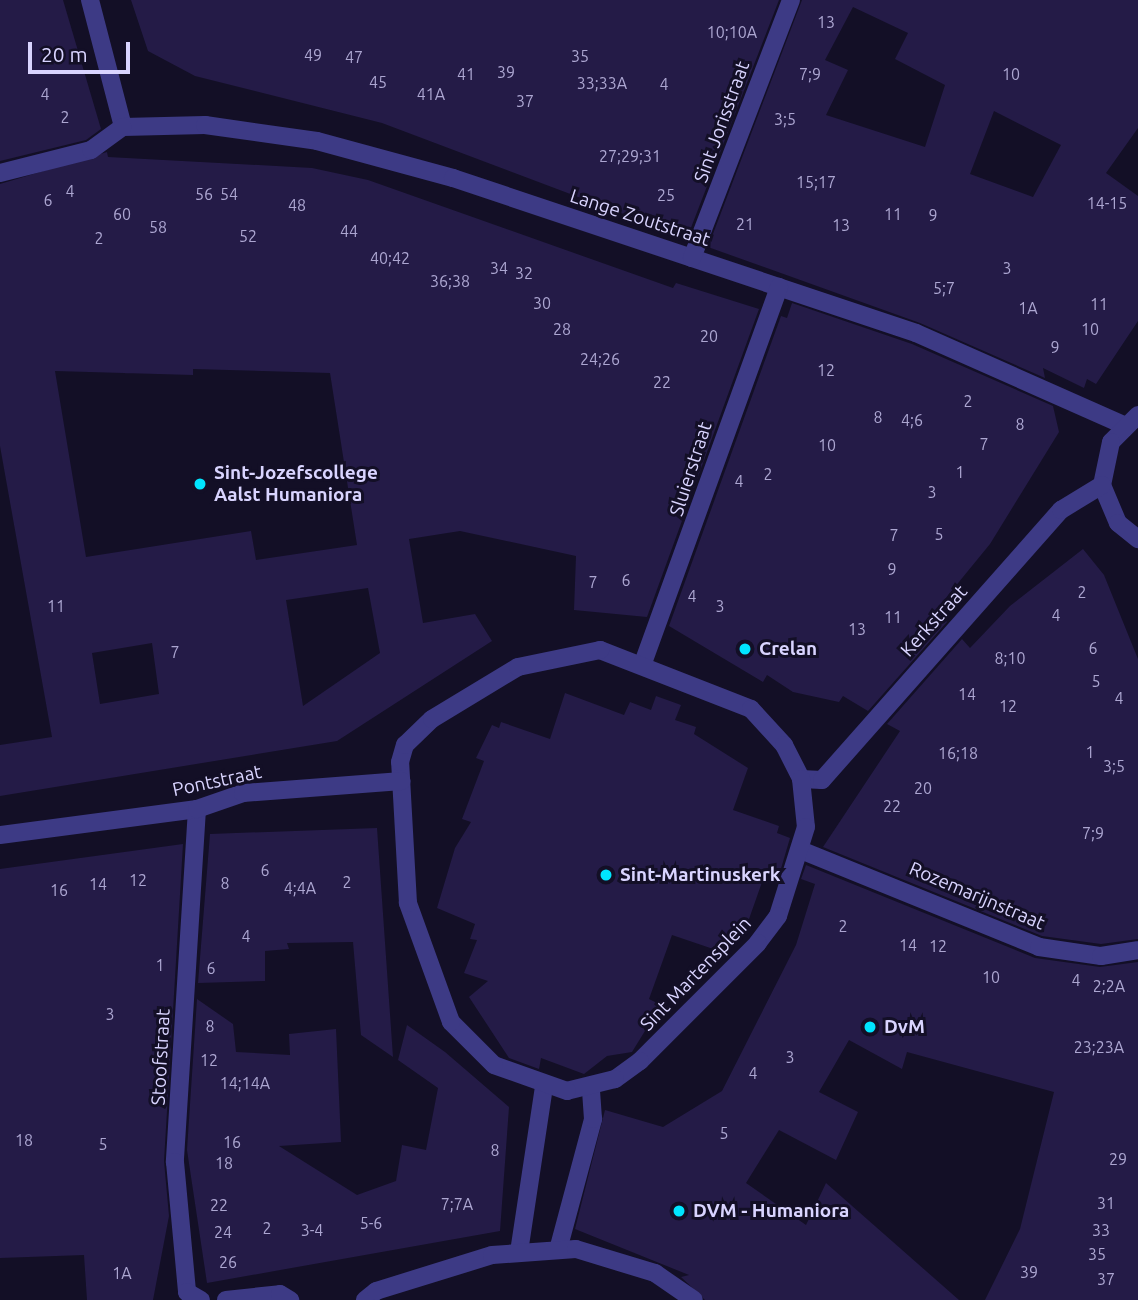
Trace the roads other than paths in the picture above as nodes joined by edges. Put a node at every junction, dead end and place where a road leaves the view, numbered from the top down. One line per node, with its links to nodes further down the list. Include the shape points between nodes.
1 (90, 0): 3 (street)
2 (792, 0): 5 (street, Sint Jorisstraat)
3 (123, 127): 4 (street, via 91,150); 5 (street, Lange Zoutstraat, via 205,125 317,141 453,178)
4 (0, 173)
5 (692, 258): 6 (street, Lange Zoutstraat)
6 (779, 287): 7 (street, Lange Zoutstraat, via 916,333); 10 (street, Sluierstraat)
7 (1131, 420): 8 (street, via 1103,463)
8 (1102, 485): 9 (street, via 1118,523); 11 (street, Kerkstraat, via 1061,510 822,780)
9 (1138, 539)
10 (642, 663): 11 (street, Sint Martensplein, via 751,709 784,745); 12 (street, Sint Martensplein, via 600,650 518,667 418,731 403,754)
11 (801, 779): 15 (street, Sint Martensplein, via 807,807)
12 (402, 781): 13 (street, Pontstraat, via 243,793); 17 (street, via 408,903 451,1022 494,1065)
13 (197, 809): 14 (street, Pontstraat); 21 (street, Stoofstraat, via 175,1162 187,1292)
14 (0, 835)
15 (803, 851): 16 (street, Rozemarijnstraat, via 1039,947 1101,956); 18 (street, Sint Martensplein, via 778,916 758,943 640,1061)
16 (1138, 950)
17 (544, 1086): 18 (street); 20 (street)
18 (591, 1088): 19 (street, via 593,1119)
19 (558, 1250): 20 (street); 25 (street, via 576,1249 655,1273)
20 (519, 1252): 24 (street, via 376,1291)
21 (201, 1300)
22 (226, 1300): 23 (street, via 280,1294)
23 (290, 1300)
24 (365, 1300)
25 (694, 1300)

